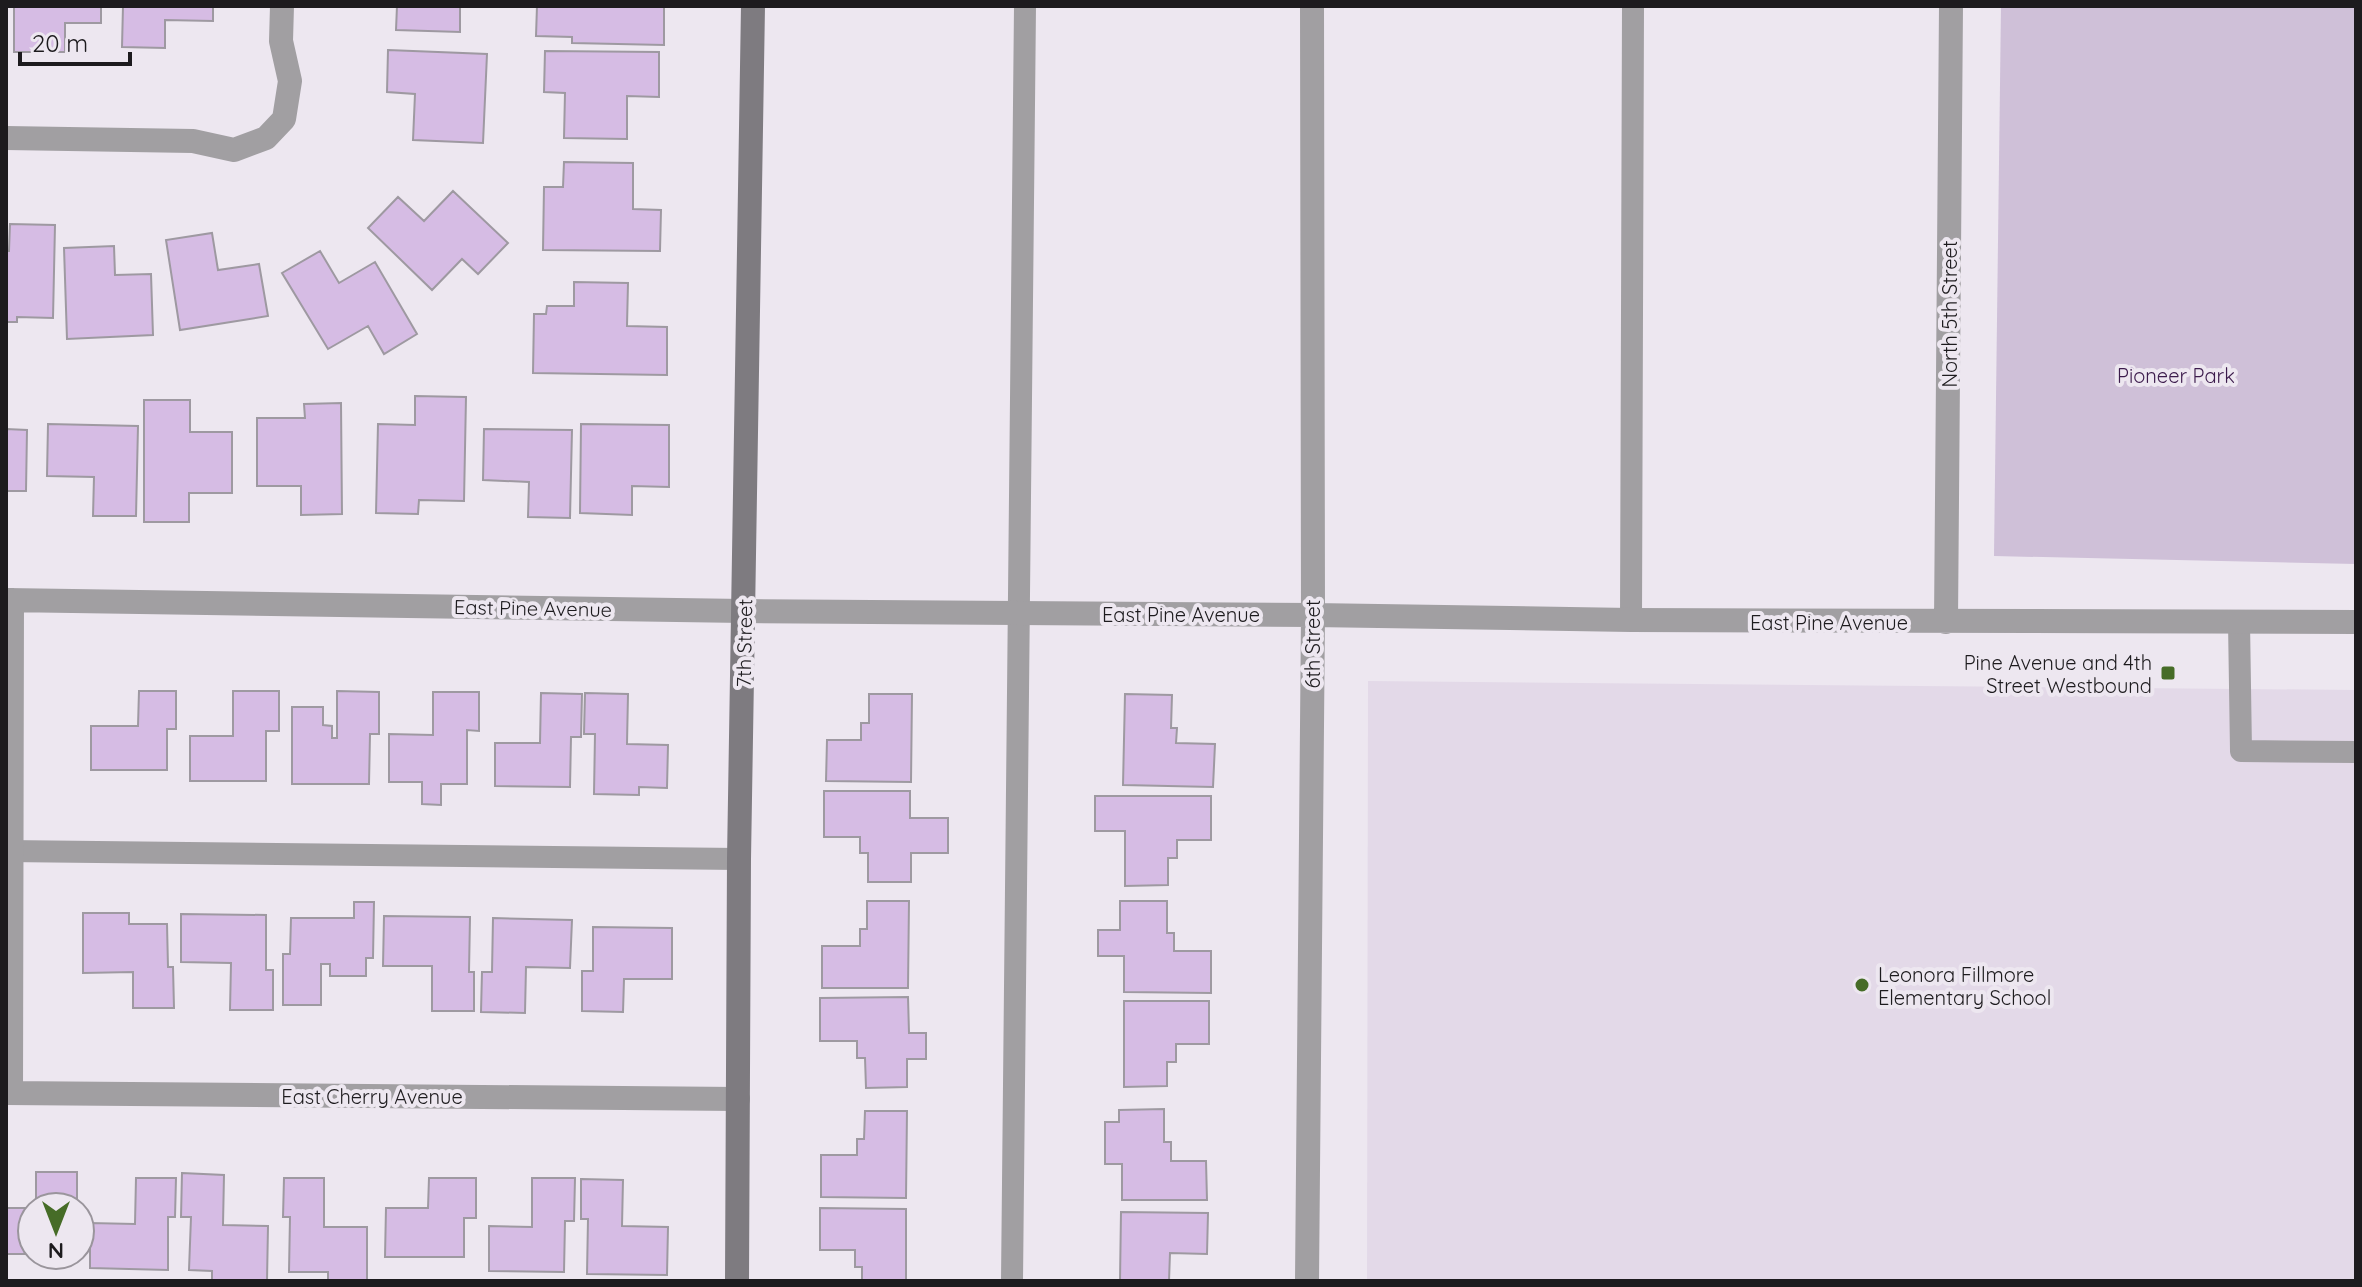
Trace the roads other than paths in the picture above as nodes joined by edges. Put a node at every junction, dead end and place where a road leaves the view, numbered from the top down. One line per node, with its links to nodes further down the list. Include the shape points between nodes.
1 (282, 6): 7 (street, via 281,41 290,81 284,119 266,138 234,150 193,141)
2 (753, 6): 9 (street, 7th Street)
3 (1025, 6): 10 (lane)
4 (1312, 6): 11 (street, 6th Street)
5 (1633, 6): 12 (lane)
6 (1951, 6): 13 (street, North 5th Street)
7 (6, 138)
8 (9, 600): 9 (street, East Pine Avenue); 17 (street)
9 (744, 611): 10 (street, East Pine Avenue); 18 (street, 7th Street)
10 (1020, 613): 11 (street, East Pine Avenue); 22 (lane)
11 (1313, 615): 12 (street, East Pine Avenue); 23 (street, 6th Street)
12 (1631, 620): 13 (street, East Pine Avenue)
13 (1946, 622): 14 (street, East Pine Avenue)
14 (2239, 622): 15 (street, East Pine Avenue); 16 (lane, via 2241,751)
15 (2356, 622)
16 (2356, 752)
17 (9, 851): 18 (lane); 19 (street)
18 (739, 859): 20 (street, 7th Street)
19 (9, 1093): 20 (street, East Cherry Avenue)
20 (738, 1099): 21 (street, 7th Street)
21 (737, 1281)
22 (1012, 1281)
23 (1307, 1281)

